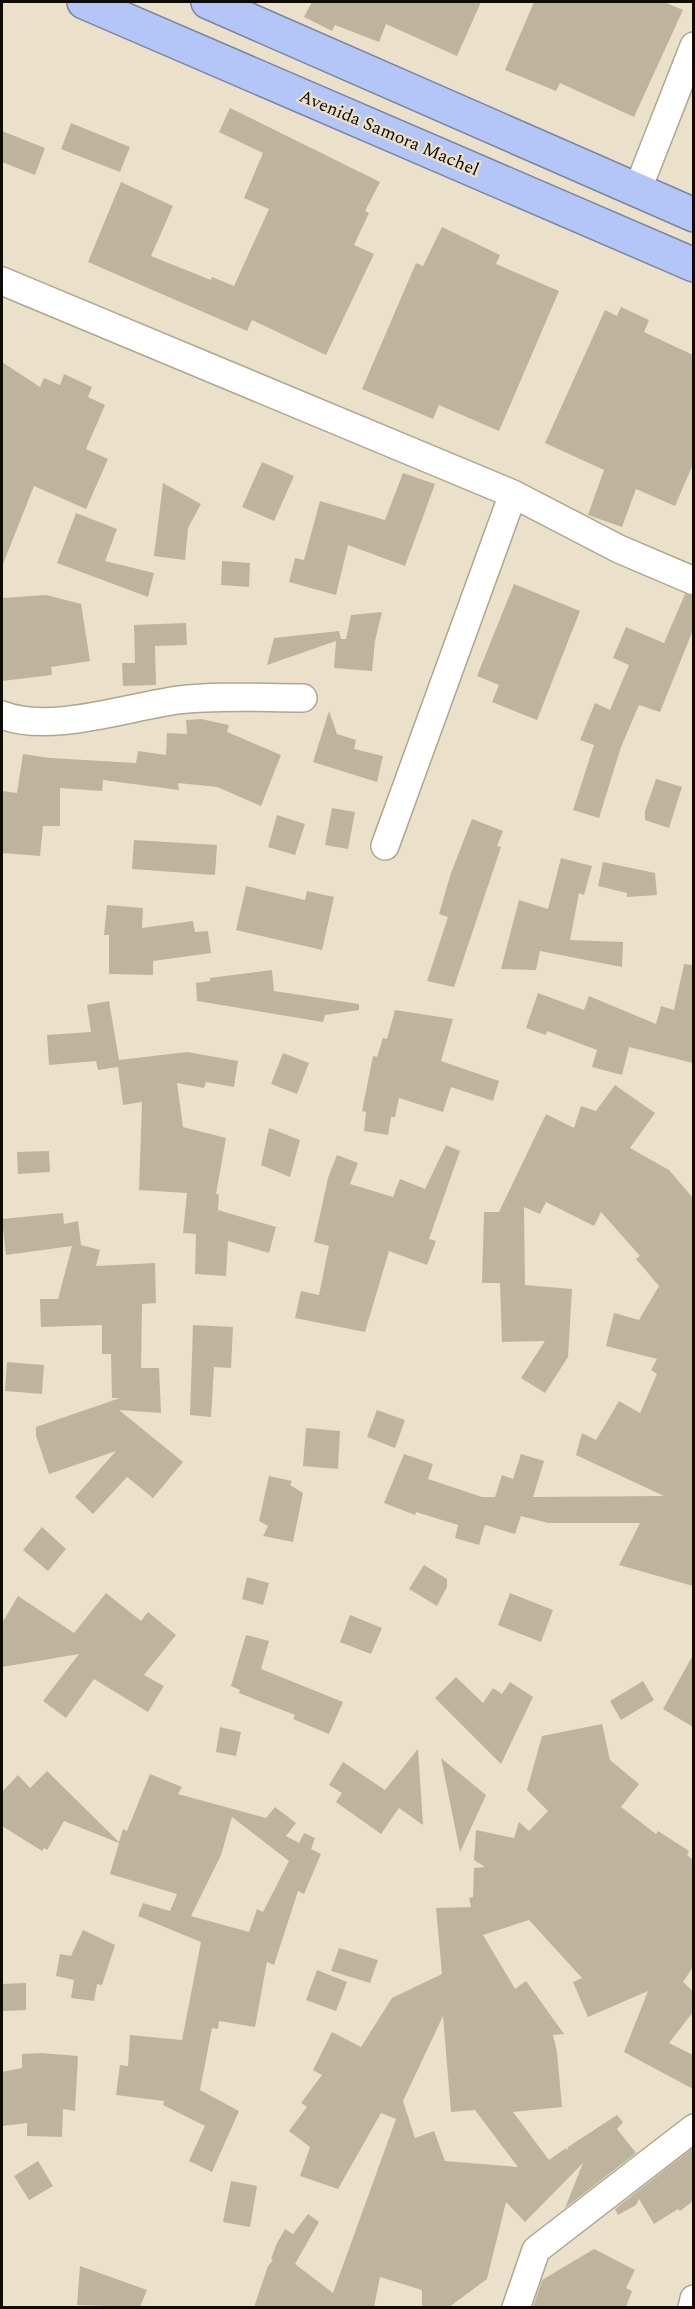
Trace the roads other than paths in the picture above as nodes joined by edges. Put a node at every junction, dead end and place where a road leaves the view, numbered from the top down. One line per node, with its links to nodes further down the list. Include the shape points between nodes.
1 (84, 2): 6 (highway, Avenida Samora Machel)
2 (208, 2): 4 (highway)
3 (693, 46): 4 (street)
4 (637, 190): 5 (highway)
5 (693, 215)
6 (693, 265)
7 (2, 281): 8 (street)
8 (513, 494): 9 (street, via 619,549); 12 (street)
9 (693, 581)
10 (303, 698): 11 (street, via 201,698 55,722 22,722)
11 (2, 715)
12 (385, 846)
13 (693, 2128): 15 (street, via 536,2250)
14 (693, 2299): 16 (street)
15 (516, 2307)
16 (692, 2307)

